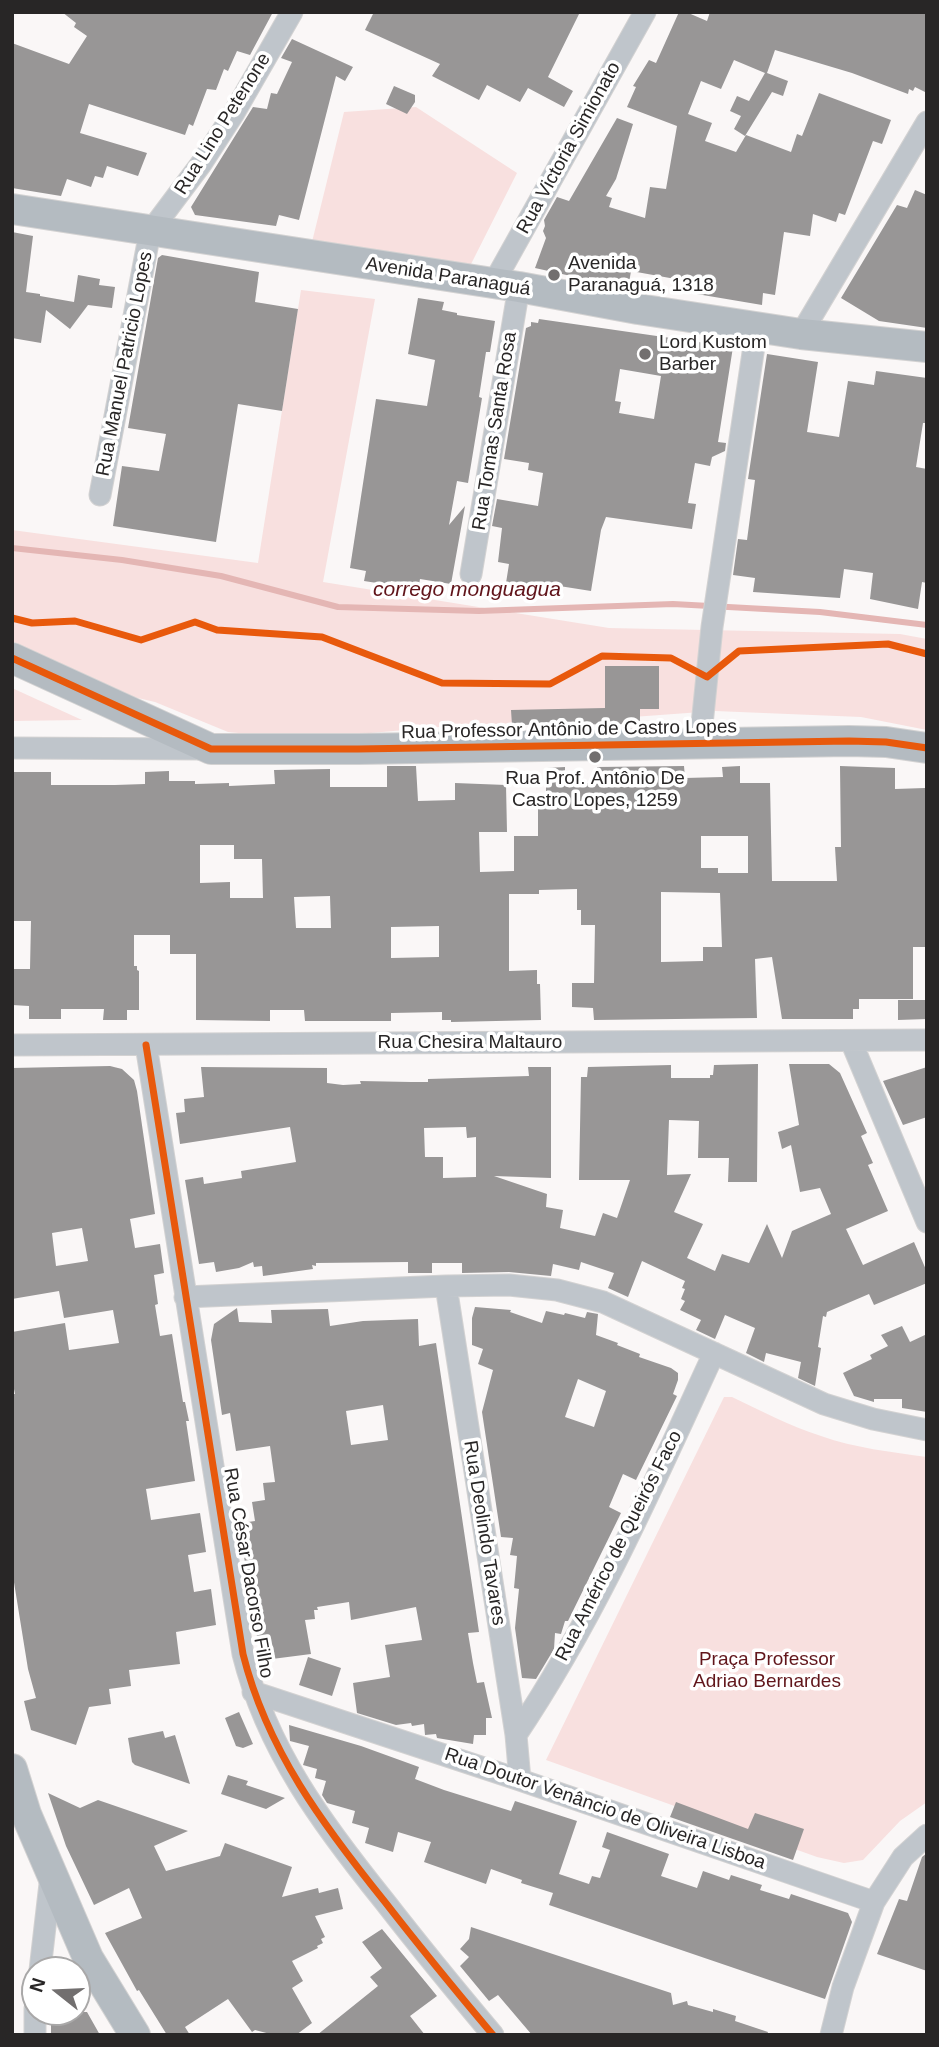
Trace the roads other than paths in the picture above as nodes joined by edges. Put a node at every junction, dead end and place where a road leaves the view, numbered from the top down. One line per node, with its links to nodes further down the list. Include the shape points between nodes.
1 (292, 12): 5 (street, Rua Lino Petenone, via 234,113)
2 (645, 12): 6 (street, Rua Victoria Simionato)
3 (927, 122): 8 (street)
4 (12, 209): 5 (main road, Avenida Paranaguá)
5 (150, 232): 6 (main road, Avenida Paranaguá); 10 (street, Rua Manuel Patricio Lopes)
6 (506, 285): 7 (main road, Avenida Paranaguá); 11 (street, Rua Tomas Santa Rosa)
7 (757, 326): 8 (main road, Avenida Paranaguá); 13 (street, via 712,627)
8 (802, 334): 9 (main road, Avenida Paranaguá)
9 (927, 347)
10 (100, 495)
11 (471, 574)
12 (12, 658): 16 (main road)
13 (700, 744): 15 (main road, Rua Professor Antônio de Castro Lopes, via 849,741); 16 (main road, Rua Professor Antônio de Castro Lopes)
14 (12, 748): 16 (street, Rua Professor Antônio de Castro Lopes)
15 (927, 748)
16 (211, 749)
17 (927, 1040): 18 (street, Rua Chesira Maltauro)
18 (851, 1041): 20 (street, Rua Chesira Maltauro); 21 (street)
19 (12, 1045): 20 (street, Rua Chesira Maltauro)
20 (146, 1045): 23 (street, Rua César Dacorso Filho)
21 (927, 1222)
22 (446, 1286): 23 (street); 24 (street, via 557,1290 603,1302); 27 (street, Rua Deolindo Tavares)
23 (185, 1297): 26 (street, Rua César Dacorso Filho)
24 (714, 1353): 25 (street, via 824,1404); 27 (street, Rua Américo de Queirós Faco, via 629,1534 541,1698)
25 (927, 1430)
26 (253, 1692): 29 (street, Rua Doutor Venâncio de Oliveira Lisboa); 35 (street, Rua César Dacorso Filho, via 289,1768 340,1847)
27 (516, 1735): 29 (street, Rua Deolindo Tavares)
28 (12, 1769): 31 (main road)
29 (520, 1780): 32 (street, Rua Doutor Venâncio de Oliveira Lisboa)
30 (927, 1835): 32 (street, via 903,1857)
31 (51, 1873): 33 (street); 34 (main road, via 88,1958)
32 (874, 1902): 36 (street)
33 (42, 1956)
34 (135, 2035)
35 (493, 2035)
36 (831, 2035)

